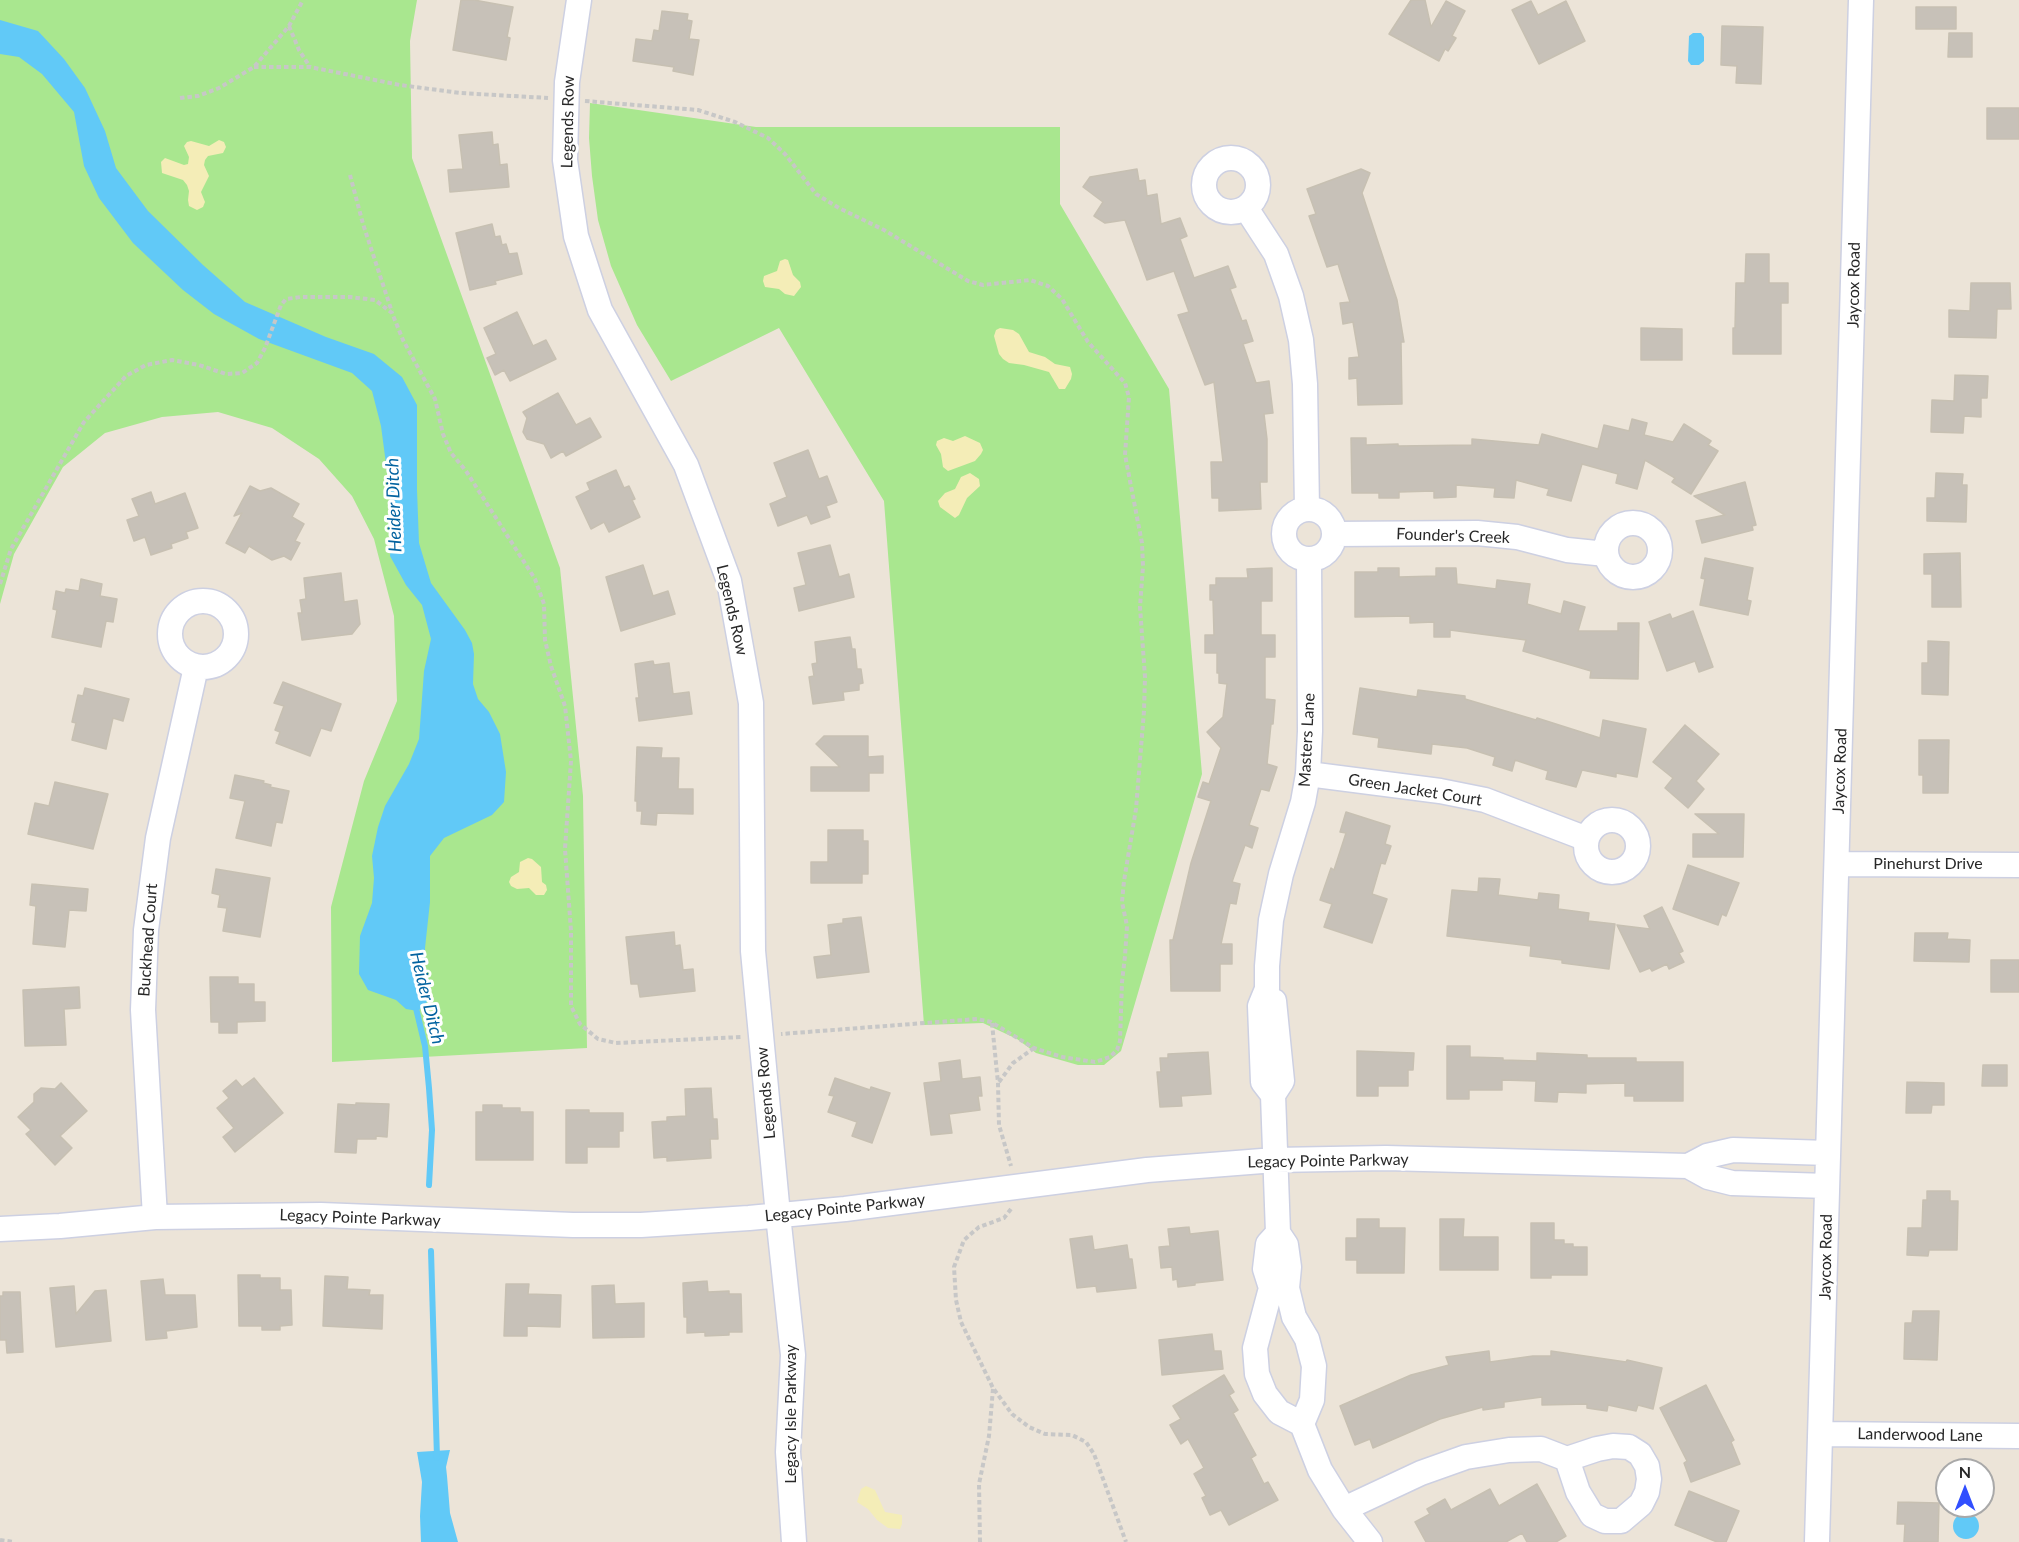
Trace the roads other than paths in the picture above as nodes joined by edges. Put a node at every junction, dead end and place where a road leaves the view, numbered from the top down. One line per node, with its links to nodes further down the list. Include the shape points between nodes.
1 (579, 0): 17 (street, Legends Row, via 567,82 565,160 576,236 600,310 686,465 729,581 751,703 753,951)
2 (1861, 0): 11 (street, Jaycox Road)
3 (1246, 207): 4 (street, via 1276,254 1301,340)
4 (1307, 509): 5 (street, via 1315,509 1329,519); 7 (street, via 1291,516 1283,531 1293,554)
5 (1334, 534): 6 (street, Founder's Creek, via 1478,533); 7 (street, via 1324,554)
6 (1606, 554)
7 (1309, 559): 9 (street, Masters Lane)
8 (196, 667): 18 (street, Buckhead Court, via 158,838 146,930 143,1010)
9 (1308, 774): 10 (street, Green Jacket Court, via 1485,800); 14 (street, Masters Lane, via 1271,920 1267,989 1260,1006 1270,1044 1263,1082 1273,1095)
10 (1587, 839)
11 (1838, 864): 12 (street, Pinehurst Drive); 13 (street, Jaycox Road)
12 (2019, 865)
13 (1828, 1153): 15 (street, Legacy Pointe Parkway, via 1733,1150 1707,1156); 16 (street, Jaycox Road)
14 (1275, 1160): 15 (street, Legacy Pointe Parkway, via 1386,1158); 17 (street, Legacy Pointe Parkway, via 1147,1170); 20 (street, Masters Lane, via 1278,1233 1268,1244 1266,1269)
15 (1688, 1166): 16 (street, Legacy Pointe Parkway, via 1708,1177 1732,1183)
16 (1827, 1186): 22 (street, Jaycox Road)
17 (778, 1215): 18 (street, Legacy Pointe Parkway, via 641,1225 321,1215); 26 (street, Legacy Isle Parkway, via 793,1355 789,1452)
18 (155, 1217): 19 (street, Legacy Pointe Parkway)
19 (0, 1229)
20 (1279, 1288): 21 (street, via 1307,1339 1314,1366 1312,1400); 21 (street, via 1255,1348 1257,1374 1264,1394 1279,1412)
21 (1302, 1424): 25 (street, via 1320,1470)
22 (1822, 1434): 23 (street, Landerwood Lane); 28 (street, Jaycox Road)
23 (2019, 1436)
24 (1567, 1460): 25 (street, via 1541,1449 1466,1458 1421,1473)
25 (1344, 1509): 27 (street)
26 (794, 1542)
27 (1370, 1542)
28 (1817, 1542)

